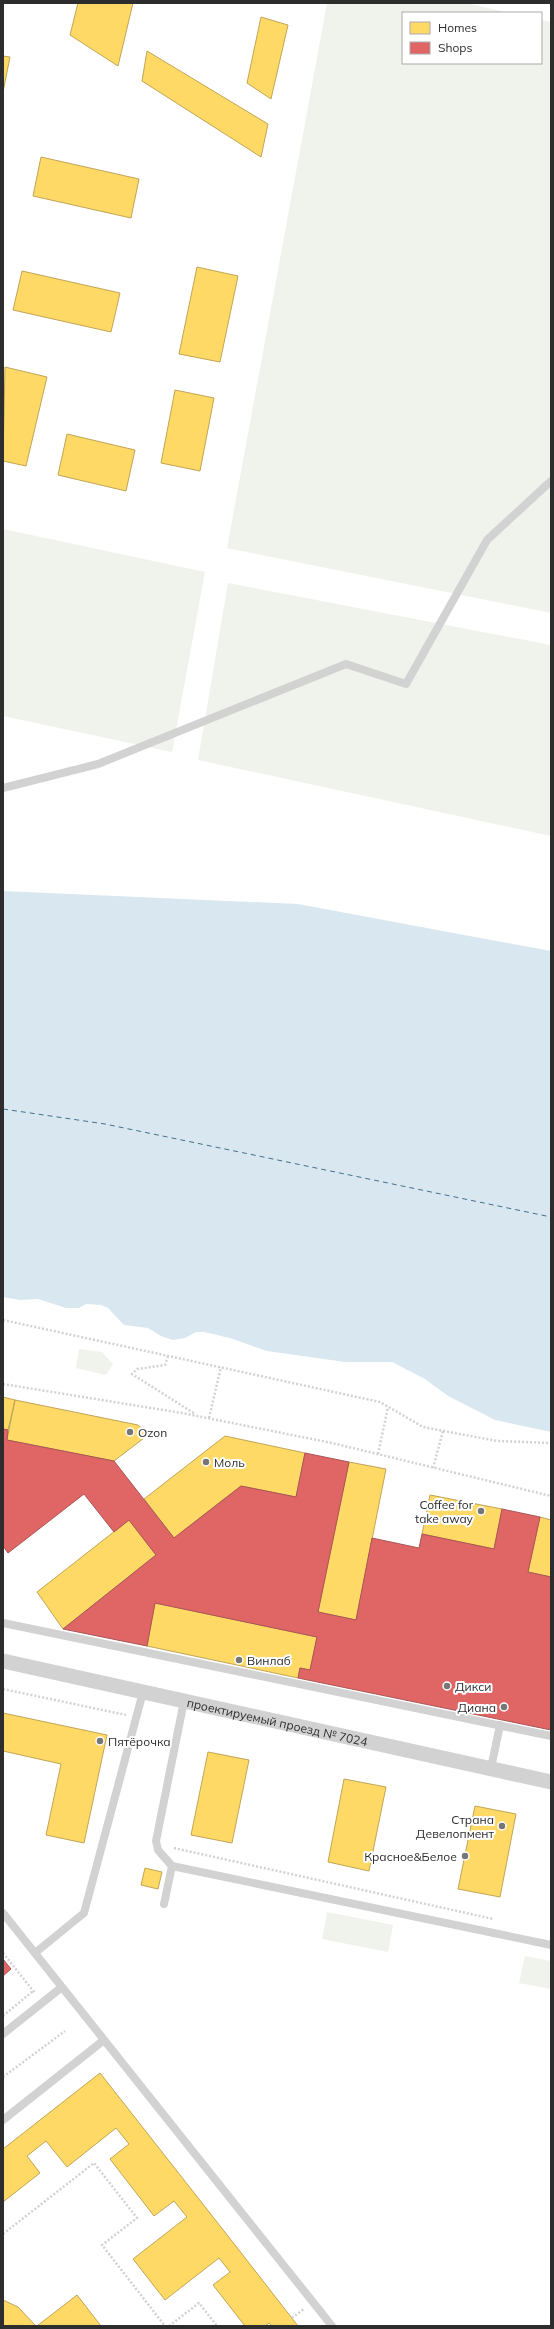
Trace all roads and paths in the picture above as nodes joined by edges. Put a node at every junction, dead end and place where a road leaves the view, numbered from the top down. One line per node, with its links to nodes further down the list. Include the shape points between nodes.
1 (551, 481): 2 (lane, via 487,540 406,684 346,664 98,764)
2 (3, 788)
3 (3, 1320): 4 (path)
4 (168, 1356): 5 (path); 8 (path, via 165,1365 137,1369 132,1374)
5 (221, 1367): 7 (path, via 380,1402); 9 (path)
6 (3, 1384): 8 (path)
7 (388, 1407): 10 (path, via 423,1427); 12 (path)
8 (197, 1416): 9 (path)
9 (209, 1418): 12 (path)
10 (443, 1431): 11 (path, via 497,1441); 13 (path)
11 (551, 1443)
12 (378, 1454): 13 (path)
13 (433, 1468): 14 (path)
14 (551, 1496)
15 (3, 1623): 21 (lane)
16 (3, 1661): 18 (street, проектируемый проезд № 7024)
17 (3, 1689): 20 (path)
18 (143, 1692): 19 (street, проектируемый проезд № 7024); 20 (lane)
19 (184, 1701): 23 (street, проектируемый проезд № 7024); 26 (lane, via 156,1842 158,1850)
20 (137, 1717): 32 (lane, via 84,1913)
21 (500, 1725): 22 (lane); 23 (lane)
22 (551, 1736)
23 (491, 1768): 24 (street, проектируемый проезд № 7024)
24 (551, 1782)
25 (169, 1844): 29 (path, via 177,1849)
26 (172, 1866): 27 (lane); 30 (lane)
27 (164, 1904)
28 (3, 1913): 32 (lane)
29 (495, 1919)
30 (551, 1945)
31 (3, 1953): 34 (path)
32 (35, 1953): 33 (lane)
33 (62, 1987): 35 (lane); 39 (lane)
34 (33, 1991): 35 (path); 36 (path)
35 (43, 2003): 38 (lane)
36 (3, 2016)
37 (65, 2031): 40 (path)
38 (3, 2034)
39 (104, 2040): 41 (lane); 46 (lane)
40 (3, 2077)
41 (3, 2120)
42 (3, 2234): 43 (path, via 94,2163 137,2218 102,2245)
43 (165, 2326)
44 (169, 2326): 45 (path, via 199,2303)
45 (217, 2326)
46 (332, 2326)

